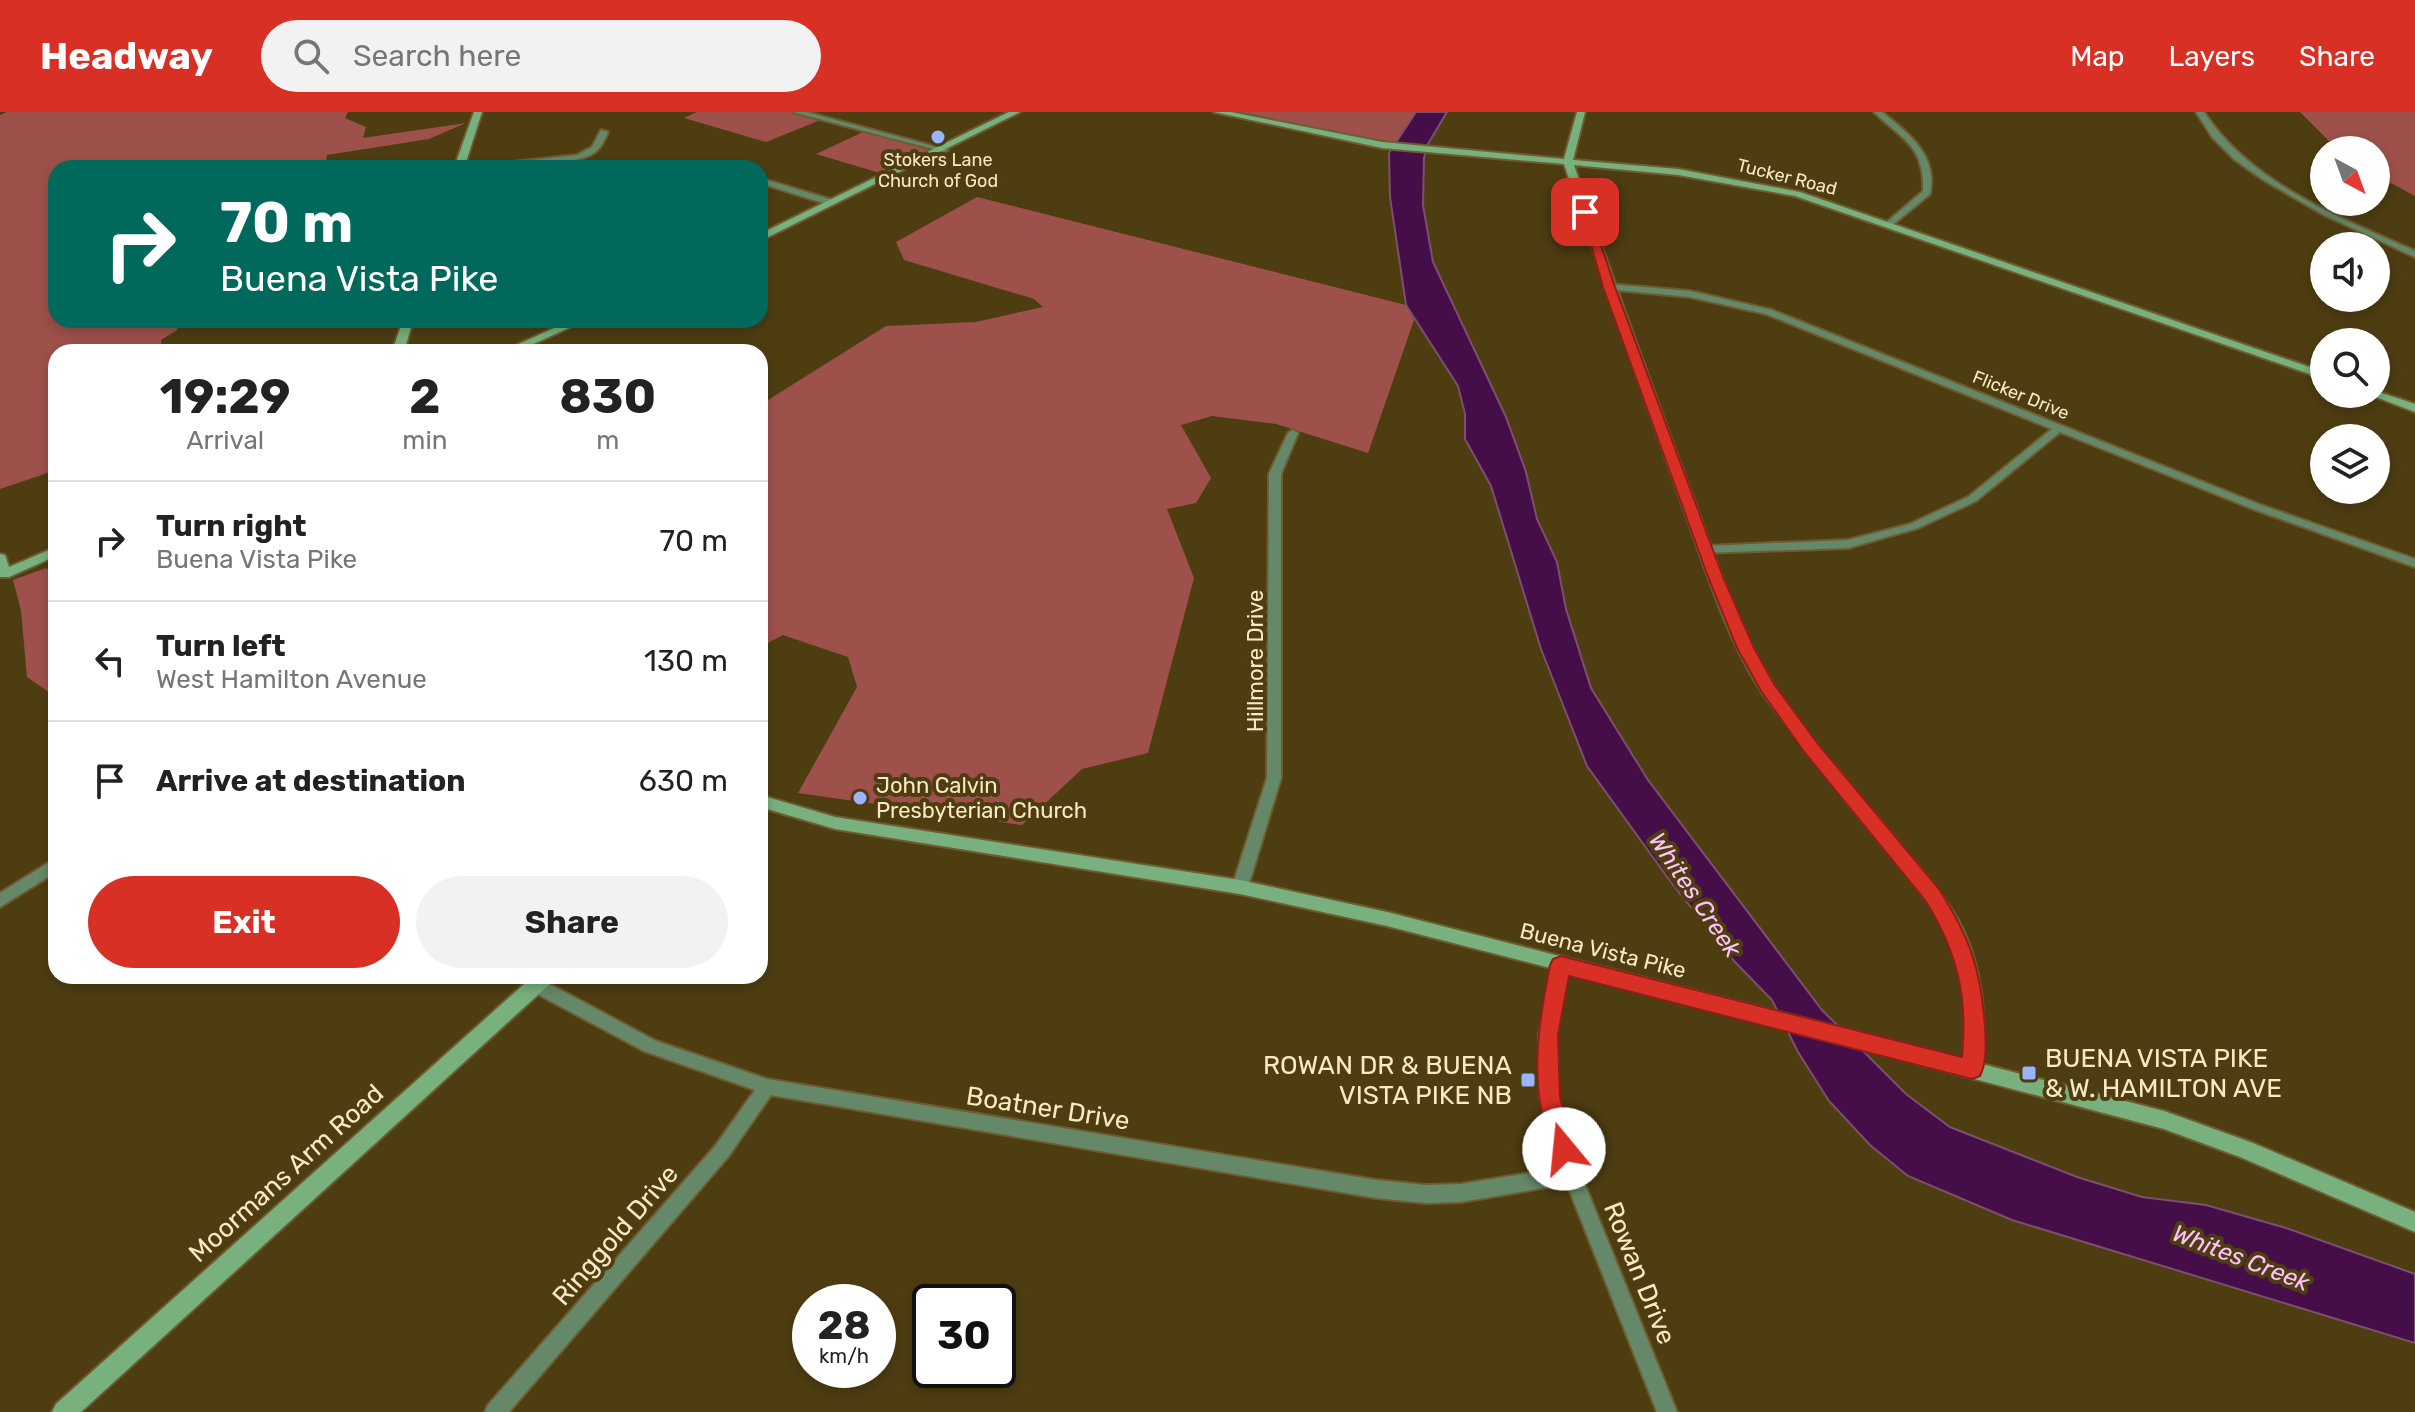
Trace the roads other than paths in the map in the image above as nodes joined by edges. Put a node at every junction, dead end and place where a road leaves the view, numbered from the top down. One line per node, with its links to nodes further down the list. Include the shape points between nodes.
1 (478, 112): 10 (street)
2 (797, 112): 9 (street)
3 (1016, 112): 9 (street)
4 (1218, 112): 12 (street, Tucker Road, via 1382,145)
5 (1581, 112): 12 (street)
6 (1878, 112): 15 (street, via 1920,150 1930,168 1927,192)
7 (2200, 112): 17 (street, via 2224,144 2273,182)
8 (604, 132): 11 (street, via 593,151)
9 (944, 150): 14 (street)
10 (462, 160)
11 (550, 160)
12 (1568, 162): 15 (street, Tucker Road, via 1746,184 1797,194); 18 (street)
13 (768, 183): 14 (street)
14 (833, 203): 16 (street)
15 (1890, 224): 21 (street, Tucker Road)
16 (768, 234)
17 (2415, 254)
18 (1609, 287): 24 (street, Flicker Drive, via 1723,297); 26 (street)
19 (562, 328): 20 (street)
20 (526, 344)
21 (2310, 371)
22 (2390, 399): 23 (street)
23 (2415, 408)
24 (2060, 427): 26 (street, via 1972,499 1914,526 1848,544); 29 (street, Flicker Drive, via 2257,507)
25 (1293, 433): 33 (street, Hillmore Drive, via 1275,474 1274,778)
26 (1706, 550): 38 (street, via 1767,687 1932,895 1958,938 1972,983)
27 (48, 555): 30 (street)
28 (0, 558): 30 (street)
29 (2415, 563)
30 (2, 575)
31 (768, 803): 33 (street, Buena Vista Pike, via 835,823)
32 (48, 869): 34 (street)
33 (1240, 887): 35 (street, Buena Vista Pike)
34 (0, 901)
35 (1561, 965): 38 (street, Buena Vista Pike); 40 (street, Rowan Drive, via 1547,1035 1549,1098)
36 (538, 984): 42 (street, Moormans Arm Road)
37 (546, 984): 39 (street, Boatner Drive, via 650,1046)
38 (1972, 1069): 41 (street, Buena Vista Pike, via 2164,1120)
39 (767, 1087): 40 (street, Boatner Drive, via 1376,1189 1461,1193); 43 (street, Ringgold Drive, via 713,1162)
40 (1572, 1175): 44 (street, Rowan Drive)
41 (2415, 1222)
42 (64, 1412)
43 (495, 1412)
44 (1667, 1412)

